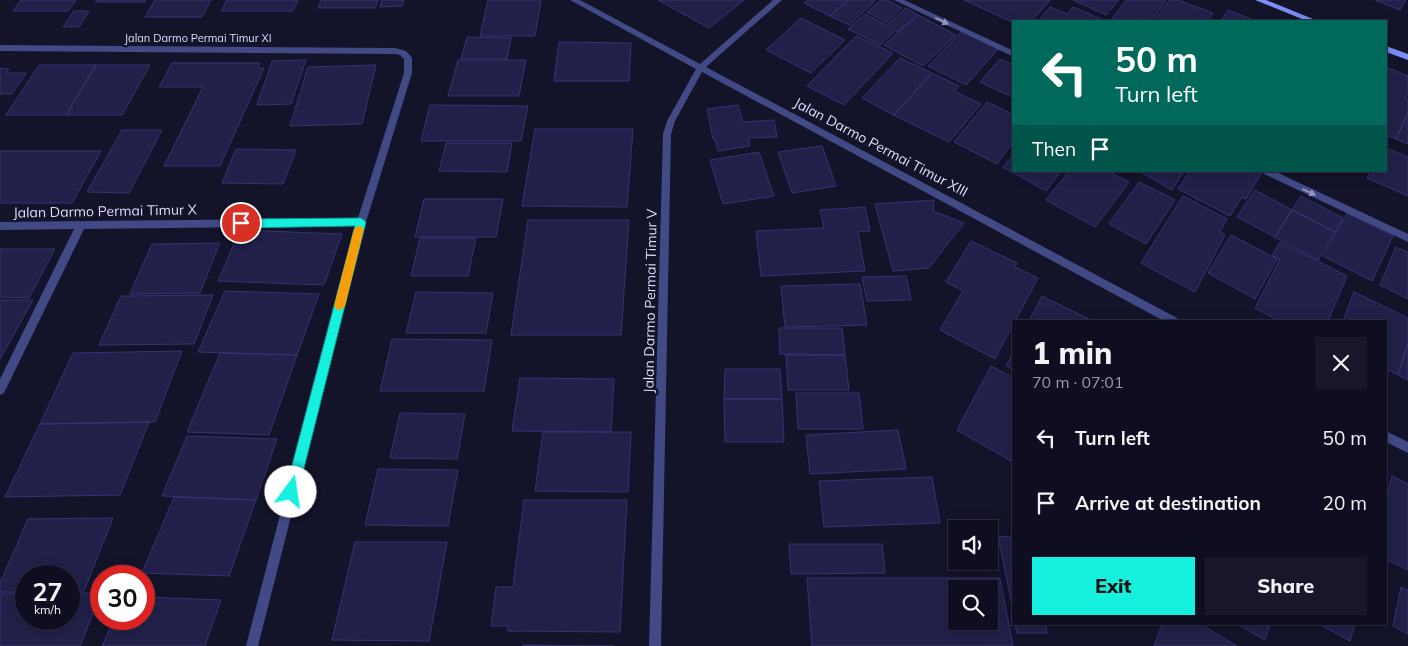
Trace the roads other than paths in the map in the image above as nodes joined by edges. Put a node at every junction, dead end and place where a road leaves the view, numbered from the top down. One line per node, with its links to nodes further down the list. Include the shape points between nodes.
1 (574, 0): 10 (street, Jalan Darmo Permai Timur XIII)
2 (778, 0): 10 (street, Jalan Darmo Permai Timur V)
3 (898, 0): 8 (street, one-way to 8)
4 (1259, 0): 5 (street)
5 (1311, 20)
6 (0, 48): 12 (street, Jalan Darmo Permai Timur XI, via 403,53 408,58 408,73)
7 (1387, 49): 9 (street)
8 (1012, 53)
9 (1408, 57)
10 (701, 68): 16 (street, Jalan Darmo Permai Timur XIII); 21 (street, Jalan Darmo Permai Timur V, via 671,120 667,134)
11 (1267, 172): 15 (street, one-way to 15)
12 (361, 222): 13 (street, Jalan Darmo Permai Timur X); 20 (street)
13 (82, 225): 14 (street, Jalan Darmo Permai Timur X); 17 (street)
14 (0, 226)
15 (1408, 238)
16 (1171, 320)
17 (0, 390)
18 (1387, 437): 19 (street)
19 (1408, 448)
20 (252, 646)
21 (655, 646)

